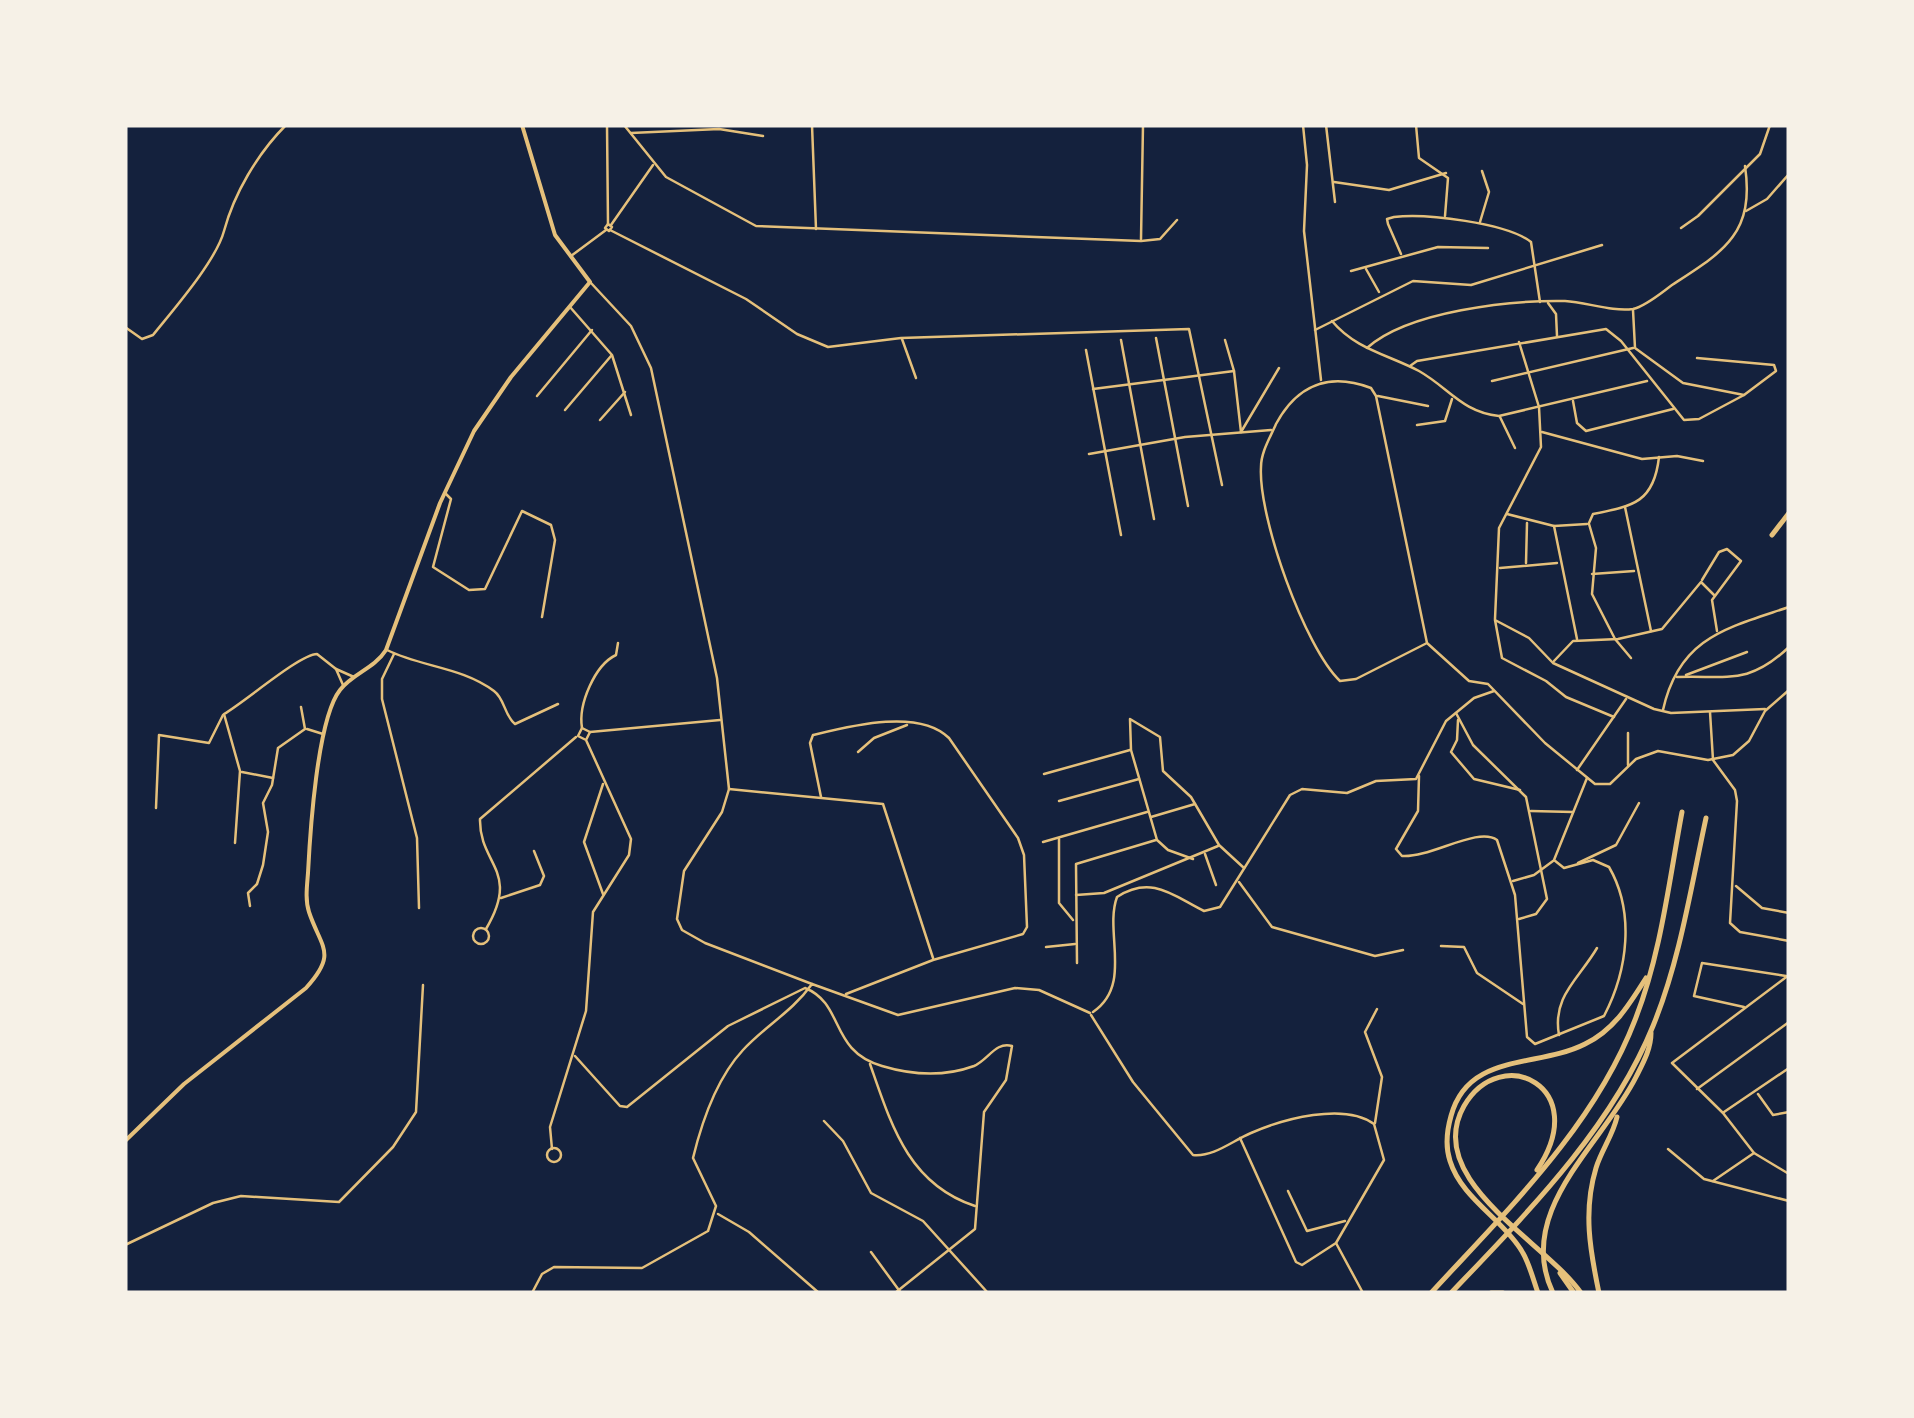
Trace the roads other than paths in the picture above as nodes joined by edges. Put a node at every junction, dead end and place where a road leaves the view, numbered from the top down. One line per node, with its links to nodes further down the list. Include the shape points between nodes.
1 (286, 125): 44 (street, via 240,189 218,242 162,323 145,340)
2 (522, 125): 33 (main road, via 547,217)
3 (607, 125): 26 (street)
4 (624, 125): 13 (street)
5 (812, 125): 28 (street)
6 (1142, 125): 29 (street)
7 (1303, 125): 46 (street, via 1304,230)
8 (1326, 125): 20 (street)
9 (1416, 125): 18 (street, via 1419,158)
10 (1464, 125): 11 (street)
11 (1477, 125)
12 (1770, 125): 16 (street, via 1760,154)
13 (630, 133): 14 (street, via 719,128); 15 (street)
14 (763, 136)
15 (653, 164): 26 (street); 28 (street, via 752,225)
16 (1745, 166): 22 (street); 27 (street)
17 (1482, 171): 25 (street, via 1489,192)
18 (1446, 173): 20 (street, via 1389,190); 23 (street)
19 (1789, 174): 22 (street)
20 (1334, 182): 21 (street)
21 (1334, 202)
22 (1746, 211): 42 (street, via 1714,258)
23 (1444, 218): 25 (street); 32 (street, via 1387,220)
24 (1177, 220): 29 (street, via 1160,239)
25 (1479, 225): 35 (street, via 1526,238)
26 (609, 227): 33 (street); 48 (street, via 820,346)
27 (1681, 228)
28 (816, 231): 29 (street)
29 (1140, 241)
30 (1602, 245): 35 (street)
31 (1488, 248): 32 (street, via 1454,245)
32 (1401, 254): 34 (street)
33 (570, 257): 37 (main road)
34 (1366, 266): 36 (street); 38 (street)
35 (1536, 267): 38 (street, via 1471,285 1413,281); 39 (street)
36 (1351, 271)
37 (590, 282): 41 (main road); 146 (street, via 631,326 656,384)
38 (1380, 294): 43 (street)
39 (1540, 302): 40 (street); 53 (street, via 1424,320)
40 (1546, 302): 42 (street); 47 (street, via 1556,314)
41 (570, 306): 45 (street); 97 (main road, via 482,416)
42 (1632, 309): 54 (street)
43 (1332, 321): 46 (street); 53 (street)
44 (125, 327)
45 (592, 329): 57 (street); 73 (street)
46 (1315, 330): 67 (street)
47 (1557, 336): 52 (street); 56 (street, via 1606,328)
48 (901, 338): 62 (street, via 1190,330); 64 (street)
49 (1156, 338): 65 (street)
50 (1121, 340): 69 (street)
51 (1226, 340): 61 (street)
52 (1519, 342): 59 (street); 63 (street)
53 (1367, 348): 59 (street)
54 (1635, 348): 56 (street); 72 (street, via 1683,382)
55 (1086, 350): 70 (street)
56 (1628, 350): 63 (street); 66 (street)
57 (612, 355): 71 (street); 80 (street)
58 (1697, 358): 72 (street, via 1774,366)
59 (1410, 366): 75 (street)
60 (1279, 368): 87 (street)
61 (1234, 370): 62 (street); 87 (street)
62 (1198, 374): 65 (street); 88 (street)
63 (1528, 375): 68 (street); 78 (street)
64 (916, 378)
65 (1163, 378): 69 (street); 89 (street)
66 (1650, 380): 76 (street); 79 (street)
67 (1321, 382): 74 (street, via 1368,386); 85 (street, via 1298,391)
68 (1492, 382)
69 (1128, 384): 70 (street); 90 (street)
70 (1092, 389): 92 (street)
71 (626, 391): 81 (street); 83 (street)
72 (1744, 395): 79 (street, via 1692,421)
73 (537, 396)
74 (1376, 396): 77 (street); 123 (street)
75 (1452, 399): 82 (street); 84 (street, via 1445,421)
76 (1573, 400): 78 (street); 79 (street, via 1577,423 1586,431)
77 (1428, 406)
78 (1539, 407): 82 (street); 86 (street)
79 (1673, 409)
80 (566, 410)
81 (631, 415)
82 (1499, 416): 91 (street)
83 (600, 420)
84 (1416, 424)
85 (1274, 430): 87 (street); 123 (street, via 1260,468 1274,548 1336,679 1349,682)
86 (1540, 432): 94 (street, via 1622,455); 100 (street, via 1538,460)
87 (1241, 433): 88 (street)
88 (1210, 434): 89 (street); 96 (street)
89 (1172, 439): 90 (street); 98 (street)
90 (1138, 445): 92 (street); 102 (street)
91 (1514, 448)
92 (1102, 452): 93 (street); 106 (street)
93 (1090, 454)
94 (1659, 457): 95 (street); 99 (street, via 1655,487)
95 (1703, 461)
96 (1222, 486)
97 (444, 493): 116 (street, via 450,499 433,567 476,592 484,589 522,511 551,525 555,540); 125 (main road)
98 (1188, 506)
99 (1624, 507): 104 (street, via 1593,514); 111 (street)
100 (1505, 513): 103 (street); 110 (street, via 1497,535)
101 (1789, 513): 107 (highway)
102 (1154, 520)
103 (1527, 521): 105 (street); 109 (street)
104 (1588, 524): 105 (street); 112 (street, via 1596,548)
105 (1554, 526): 108 (street)
106 (1121, 535)
107 (1772, 536)
108 (1560, 562): 109 (street); 121 (street)
109 (1526, 563): 110 (street)
110 (1499, 568): 117 (street)
111 (1635, 571): 112 (street); 118 (street)
112 (1591, 574): 120 (street, via 1592,594)
113 (1701, 582): 114 (street); 114 (street, via 1719,552 1734,553 1741,561); 118 (street, via 1662,629)
114 (1714, 595): 119 (street)
115 (1789, 607): 119 (street)
116 (542, 617)
117 (1495, 620): 129 (street, via 1529,638); 145 (street, via 1502,658)
118 (1651, 632): 120 (street)
119 (1717, 632): 132 (street, via 1696,646)
120 (1615, 639): 121 (street); 128 (street)
121 (1578, 640): 129 (street)
122 (618, 643): 150 (street, via 582,708)
123 (1427, 643): 136 (street, via 1469,680)
124 (1789, 646): 131 (street, via 1752,672 1715,680)
125 (386, 650): 127 (street); 133 (main road)
126 (1747, 652): 131 (street)
127 (394, 654): 138 (street, via 496,692 516,724); 202 (street, via 382,679 382,700 416,838)
128 (1631, 658)
129 (1553, 663): 137 (street)
130 (336, 669): 133 (street); 134 (street); 143 (street, via 318,654 307,654)
131 (1685, 676): 132 (street)
132 (1676, 677): 142 (street)
133 (355, 678): 134 (main road)
134 (344, 686): 153 (main road)
135 (1789, 690): 140 (street)
136 (1496, 692): 144 (street, via 1480,694); 161 (street)
137 (1627, 697): 142 (street); 145 (street)
138 (558, 704)
139 (301, 707): 149 (street)
140 (1767, 709): 141 (street); 159 (street, via 1745,746)
141 (1710, 711): 142 (street); 159 (street)
142 (1663, 712)
143 (224, 714): 162 (street); 175 (street, via 209,744 159,735)
144 (1457, 715): 164 (street, via 1435,734); 170 (street, via 1484,758); 170 (street, via 1450,752 1468,774)
145 (1614, 718): 161 (street)
146 (722, 720): 151 (street); 169 (street)
147 (881, 723): 148 (street); 154 (street); 171 (street, via 813,735)
148 (908, 725): 154 (street); 213 (street, via 936,727 950,738 1024,855 1026,930)
149 (305, 728): 153 (street); 165 (street, via 278,748)
150 (582, 728): 151 (street); 155 (street)
151 (590, 732): 156 (street)
152 (1628, 733): 160 (street)
153 (325, 734): 238 (main road, via 307,885 308,910 325,944 321,967 306,988 184,1084)
154 (880, 735): 158 (street)
155 (578, 736): 156 (street); 200 (street, via 480,819 500,874)
156 (586, 740): 168 (street)
157 (1130, 750): 163 (street); 166 (street); 174 (street, via 1130,719 1160,738 1163,771)
158 (858, 752)
159 (1712, 760): 160 (street, via 1658,751); 196 (street, via 1738,801)
160 (1628, 767): 167 (street, via 1606,786)
161 (1576, 770): 167 (street)
162 (240, 771): 165 (street); 185 (street)
163 (1044, 774)
164 (1420, 776): 192 (street, via 1347,792 1296,791); 195 (street, via 1418,811 1398,841 1398,853 1436,852 1483,834 1497,840)
165 (273, 778): 201 (street, via 263,803 268,832 260,879 248,893)
166 (1140, 778): 172 (street); 176 (street)
167 (1587, 778): 178 (street)
168 (604, 781): 198 (street, via 584,842); 198 (street, via 631,839)
169 (729, 789): 171 (street); 218 (street, via 684,871 679,925)
170 (1521, 790): 177 (street)
171 (821, 797): 213 (street, via 883,804)
172 (1059, 801)
173 (1640, 803): 191 (street, via 1616,845)
174 (1196, 804): 180 (street); 186 (street)
175 (156, 808)
176 (1150, 811): 180 (street); 182 (street)
177 (1530, 812): 178 (street); 193 (street)
178 (1575, 812): 190 (street)
179 (1682, 812): 215 (highway)
180 (1151, 817): 183 (street)
181 (1706, 818): 225 (highway)
182 (1059, 838): 184 (street); 205 (street, via 1059,904)
183 (1157, 840): 189 (street); 199 (street, via 1081,860 1073,872)
184 (1043, 842)
185 (235, 843)
186 (1219, 845): 188 (street); 192 (street)
187 (534, 850): 200 (street, via 544,876 540,885)
188 (1204, 854): 189 (street); 197 (street)
189 (1192, 858): 199 (street, via 1104,893)
190 (1554, 860): 191 (street, via 1564,868); 193 (street)
191 (1577, 864): 226 (street, via 1593,860 1609,867 1628,924 1606,1013)
192 (1244, 869): 194 (street)
193 (1541, 870): 195 (street); 204 (street, via 1547,899 1536,914)
194 (1238, 881): 212 (street, via 1272,927 1375,956); 223 (street, via 1225,903 1210,910 1166,890 1117,897 1113,978 1108,997)
195 (1512, 881): 204 (street)
196 (1735, 884): 203 (street, via 1762,908); 207 (street, via 1734,930)
197 (1216, 885)
198 (604, 895): 227 (street, via 592,918 589,996)
199 (1074, 895): 205 (street)
200 (500, 898): 206 (street)
201 (250, 906)
202 (419, 908)
203 (1789, 912)
204 (1518, 919): 220 (street)
205 (1076, 923): 208 (street)
206 (486, 929)
207 (1789, 940)
208 (1076, 944): 209 (street); 214 (street)
209 (1046, 946)
210 (1441, 946): 220 (street, via 1464,947 1477,973)
211 (1597, 948): 226 (street, via 1561,997)
212 (1403, 950)
213 (933, 960): 219 (street)
214 (1078, 963)
215 (1651, 971): 244 (highway, via 1607,1081); 265 (highway, via 1618,1020 1596,1038 1488,1070 1452,1110 1447,1142 1454,1172 1520,1248)
216 (1788, 976): 221 (street); 221 (street, via 1702,963 1693,994)
217 (423, 985): 251 (street, via 416,1112 346,1198 328,1204 227,1198)
218 (811, 986): 219 (street); 227 (street, via 728,1026 627,1107); 228 (street, via 850,1050); 248 (street, via 744,1049 718,1088 693,1158)
219 (844, 995): 223 (street, via 888,1014 908,1015 1026,988)
220 (1524, 1004): 226 (street, via 1529,1041)
221 (1746, 1008): 230 (street, via 1674,1060)
222 (1377, 1009): 236 (street, via 1365,1032 1382,1077)
223 (1090, 1013): 237 (street, via 1188,1153 1206,1155)
224 (1789, 1022): 230 (street)
225 (1652, 1030): 232 (highway, via 1650,1048); 262 (highway, via 1600,1122)
226 (1559, 1037)
227 (574, 1056): 239 (street, via 550,1126)
228 (869, 1062): 247 (street, via 897,1142 939,1190); 247 (street, via 934,1074 975,1065 1005,1044 1013,1049 1006,1080 984,1112)
229 (1789, 1068): 231 (street)
230 (1696, 1090): 234 (street)
231 (1756, 1091): 233 (street, via 1773,1115); 234 (street)
232 (1619, 1109): 254 (highway, via 1555,1200 1543,1237); 268 (highway, via 1588,1201)
233 (1789, 1112)
234 (1723, 1113): 241 (street)
235 (824, 1121): 252 (street, via 871,1193 914,1214)
236 (1374, 1124): 237 (street, via 1357,1115 1324,1116); 249 (street, via 1384,1160)
237 (1240, 1138): 250 (street, via 1296,1262 1308,1263)
238 (125, 1141)
239 (552, 1149)
240 (1668, 1150): 243 (street)
241 (1754, 1154): 242 (street); 243 (street)
242 (1789, 1174)
243 (1712, 1182): 246 (street)
244 (1523, 1191): 254 (highway, via 1552,1146 1556,1110 1535,1083 1504,1076 1484,1084 1462,1110 1458,1158 1475,1189); 261 (highway)
245 (1288, 1192): 249 (street, via 1307,1231)
246 (1789, 1201)
247 (976, 1207): 252 (street, via 974,1228)
248 (716, 1212): 256 (street, via 702,1236 642,1268 554,1267); 257 (street)
249 (1346, 1220): 250 (street)
250 (1336, 1243): 260 (street)
251 (125, 1245)
252 (948, 1249): 255 (street); 259 (street)
253 (871, 1252): 255 (street)
254 (1546, 1260): 266 (highway); 267 (highway)
255 (900, 1291): 258 (street)
256 (532, 1293)
257 (819, 1293)
258 (895, 1293)
259 (988, 1293)
260 (1364, 1293)
261 (1429, 1293)
262 (1451, 1293)
263 (1490, 1293): 264 (highway)
264 (1503, 1293)
265 (1538, 1293)
266 (1553, 1293)
267 (1577, 1293)
268 (1598, 1293)

